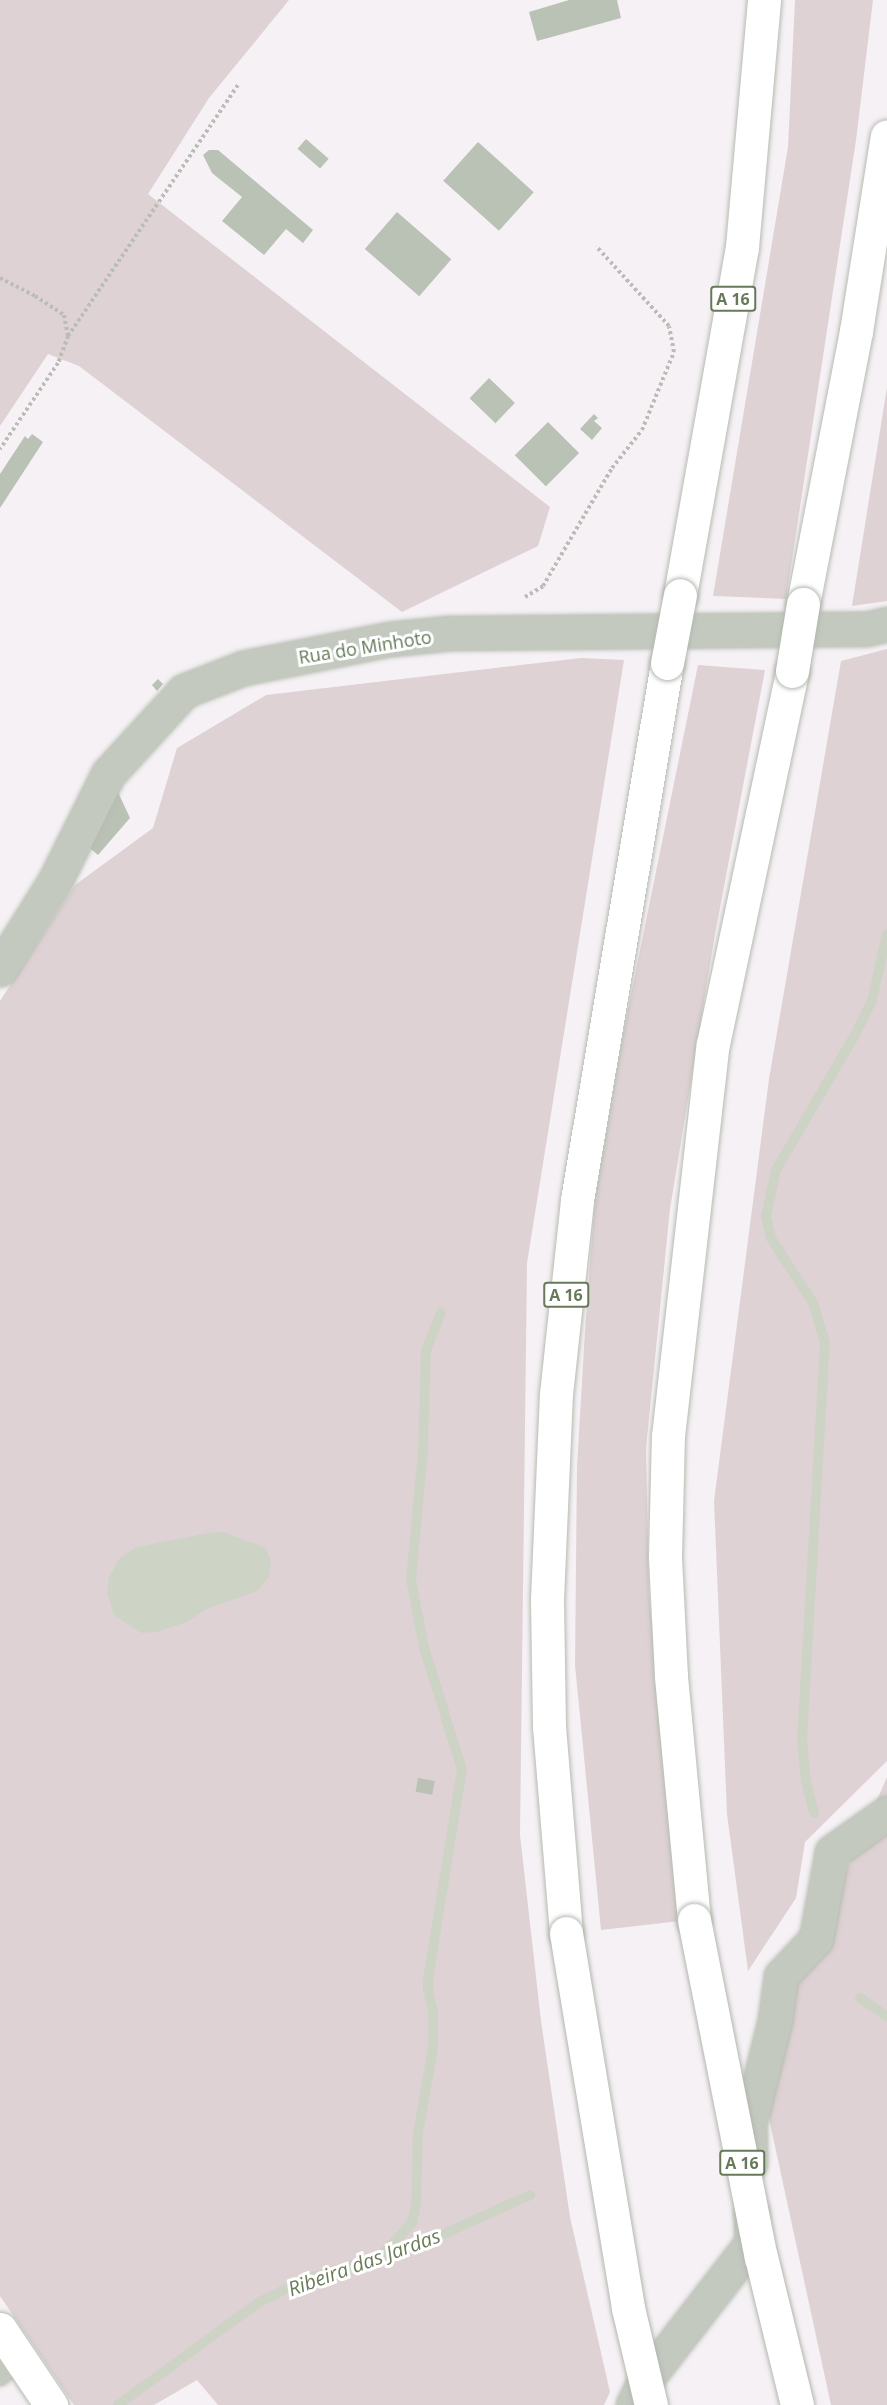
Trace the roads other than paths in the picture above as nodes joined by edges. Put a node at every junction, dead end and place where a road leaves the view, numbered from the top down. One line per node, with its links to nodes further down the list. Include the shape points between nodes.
1 (764, 0): 9 (main road, A 16, bridge, via 742,247 577,1200 556,1394 547,1599 549,1727 566,1934 628,2308)
2 (887, 136): 10 (main road, A 16, bridge, via 856,331 792,671 713,1044 668,1436 665,1556 671,1676 694,1920 761,2257)
3 (887, 624): 4 (street, Rua do Minhoto, via 866,629 450,633 390,639 243,668 184,691 108,774 56,881)
4 (4, 956)
5 (887, 1813): 8 (street, via 832,1852 816,1939 781,1976 775,2020 749,2125 752,2243 644,2382)
6 (6, 2353): 7 (main road)
7 (51, 2405)
8 (633, 2405)
9 (651, 2405)
10 (797, 2405)

